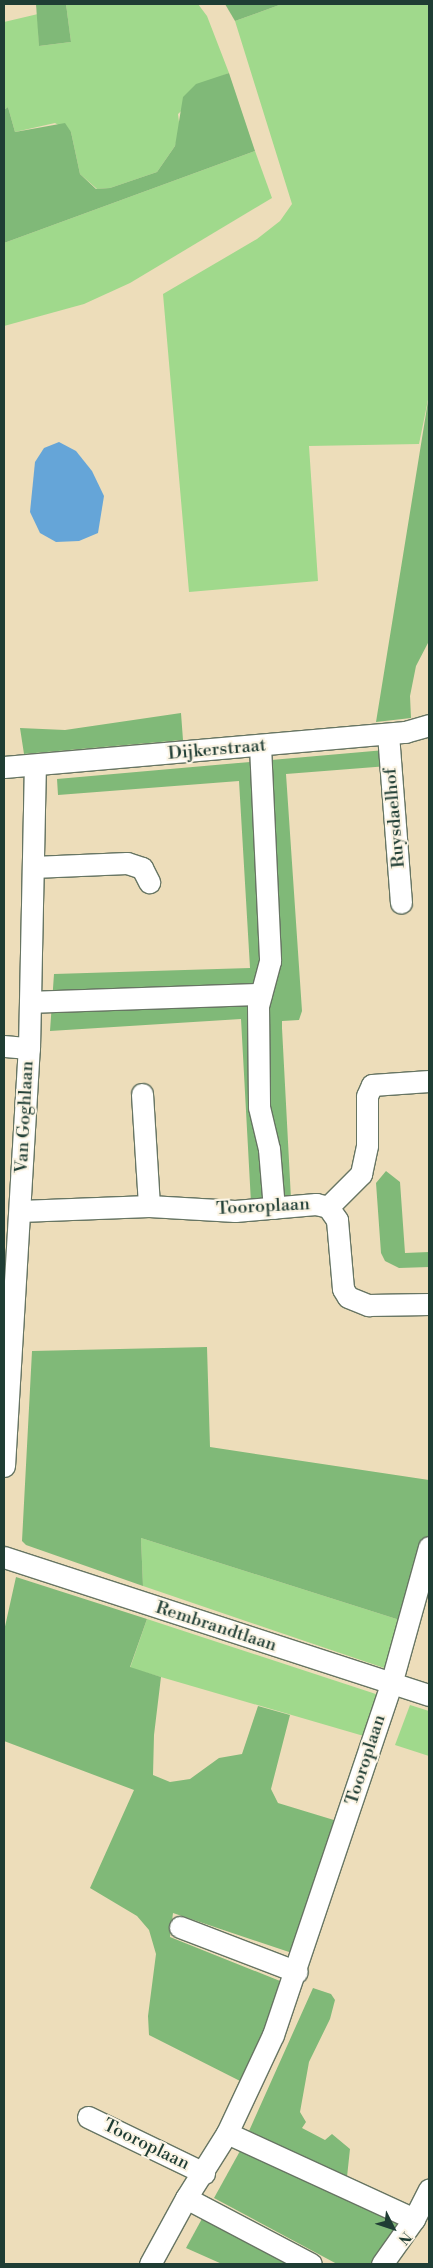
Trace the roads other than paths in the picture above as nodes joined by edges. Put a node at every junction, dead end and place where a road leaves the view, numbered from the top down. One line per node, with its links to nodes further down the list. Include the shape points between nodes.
1 (429, 725): 2 (street, Dijkerstraat)
2 (388, 734): 3 (street, Dijkerstraat); 8 (street, Ruysdaelhof)
3 (260, 746): 5 (street, Dijkerstraat); 9 (street, via 270,961)
4 (4, 767): 5 (street, Dijkerstraat)
5 (35, 767): 6 (street, Van Goghlaan)
6 (34, 867): 7 (street, via 127,863 142,868); 10 (street, Van Goghlaan)
7 (150, 882)
8 (402, 903)
9 (261, 994): 10 (street); 17 (street, via 258,1006 259,1106 269,1150)
10 (30, 1002): 12 (street, Van Goghlaan)
11 (4, 1046): 12 (street)
12 (29, 1048): 18 (street, Van Goghlaan)
13 (429, 1081): 16 (street, via 372,1085 367,1096 367,1145 361,1174)
14 (142, 1094): 15 (street)
15 (149, 1206): 17 (street, Tooroplaan, via 235,1212); 18 (street, Tooroplaan)
16 (328, 1207): 17 (street, Tooroplaan, via 316,1204); 19 (street, Tooroplaan, via 337,1220 343,1289 348,1297 368,1305)
17 (274, 1208)
18 (20, 1211): 20 (street, Van Goghlaan)
19 (429, 1304)
20 (4, 1466)
21 (429, 1547): 23 (street, Tooroplaan)
22 (4, 1557): 23 (street, Rembrandtlaan)
23 (391, 1684): 24 (street, Rembrandtlaan); 26 (street, Tooroplaan)
24 (429, 1695)
25 (180, 1927): 26 (street)
26 (296, 1972): 28 (street, Tooroplaan, via 273,2035)
27 (88, 2117): 29 (street, Tooroplaan)
28 (227, 2132): 29 (street, Tooroplaan); 32 (street)
29 (204, 2173): 31 (street, Tooroplaan)
30 (429, 2190): 32 (street)
31 (186, 2198): 33 (street, Tooroplaan); 34 (street)
32 (414, 2219): 35 (street)
33 (150, 2264)
34 (311, 2264)
35 (382, 2264)

